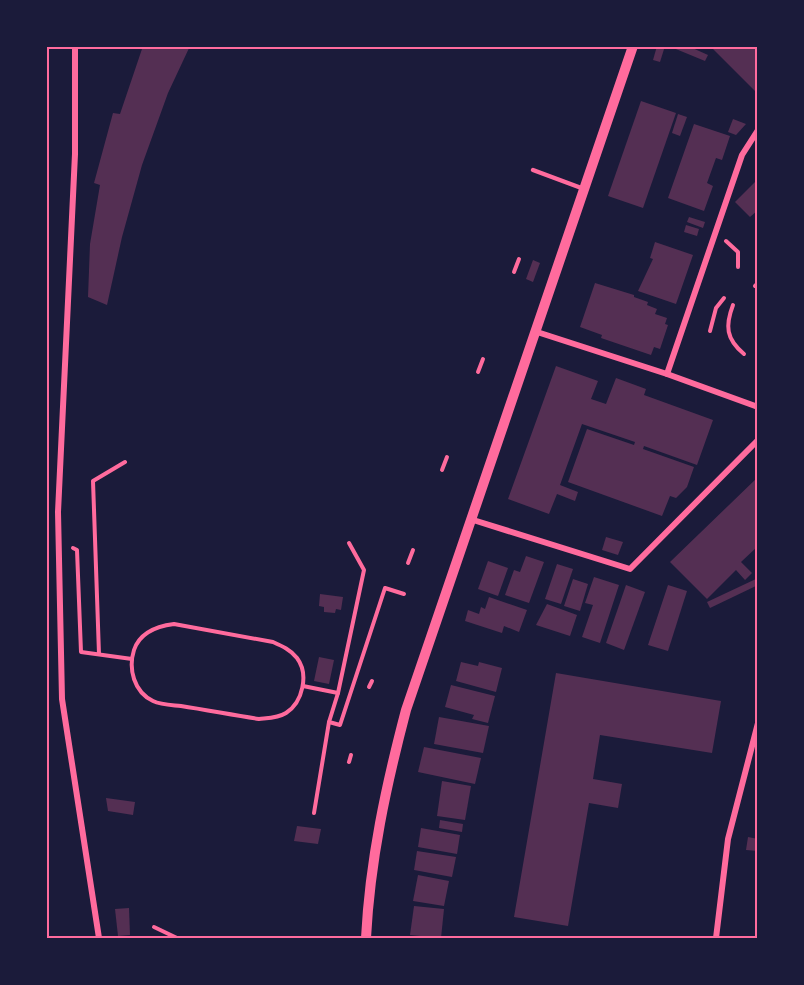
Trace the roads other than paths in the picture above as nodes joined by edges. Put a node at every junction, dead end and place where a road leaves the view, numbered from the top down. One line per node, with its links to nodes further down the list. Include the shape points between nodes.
1 (75, 46): 12 (street, via 75,154 58,512 62,699)
2 (633, 46): 5 (street)
3 (756, 133): 7 (street, via 742,155)
4 (533, 170): 5 (lane)
5 (584, 189): 6 (street)
6 (534, 331): 7 (street); 10 (street)
7 (667, 374): 8 (street)
8 (758, 407)
9 (758, 440): 10 (street, via 630,569)
10 (469, 519): 13 (street, via 406,710 381,805)
11 (758, 723): 14 (street, via 728,839)
12 (99, 939)
13 (366, 939)
14 (716, 939)

